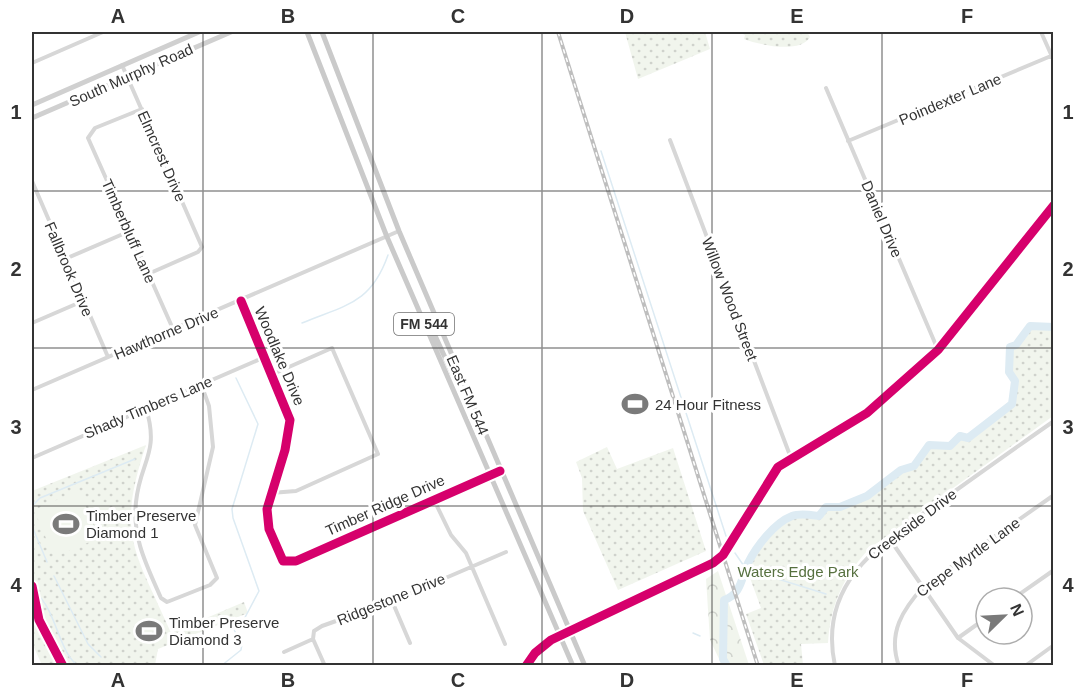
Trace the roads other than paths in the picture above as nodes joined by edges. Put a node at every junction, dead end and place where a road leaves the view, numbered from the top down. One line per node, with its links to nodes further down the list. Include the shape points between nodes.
1 (103, 32): 11 (street)
2 (199, 32): 7 (main road, South Murphy Road)
3 (231, 32): 8 (main road, South Murphy Road)
4 (307, 32): 16 (main road, East FM 544 / FM 544)
5 (322, 32): 15 (main road, East FM 544 / FM 544)
6 (1041, 32): 9 (street)
7 (187, 37): 8 (main road); 12 (main road, South Murphy Road)
8 (192, 48): 13 (main road, South Murphy Road)
9 (1051, 56): 10 (street); 21 (street, Poindexter Lane)
10 (1053, 61)
11 (32, 63)
12 (122, 65): 13 (street, Elmcrest Drive); 17 (main road, South Murphy Road)
13 (128, 77): 18 (street, Elmcrest Drive); 19 (main road, South Murphy Road)
14 (826, 88): 21 (street, Daniel Drive)
15 (346, 93): 16 (main road); 25 (main road, East FM 544 / FM 544)
16 (333, 97): 26 (main road, East FM 544 / FM 544)
17 (32, 105)
18 (142, 110): 24 (street, Timberbluff Lane, via 90,132 89,141); 28 (street, Elmcrest Drive, via 202,247)
19 (32, 118)
20 (670, 140): 44 (street, Willow Wood Street)
21 (848, 141): 34 (street, Daniel Drive)
22 (32, 181): 27 (street, Fallbrook Drive)
23 (1053, 205): 34 (street)
24 (130, 231): 27 (street); 28 (street, Timberbluff Lane)
25 (399, 231): 26 (street, Hawthorne Drive); 39 (main road, East FM 544 / FM 544)
26 (387, 237): 30 (street, Hawthorne Drive); 33 (main road, East FM 544 / FM 544)
27 (65, 259): 29 (street, Fallbrook Drive)
28 (148, 274): 32 (street, Timberbluff Lane)
29 (83, 301): 31 (street); 35 (street, Fallbrook Drive)
30 (241, 301): 32 (street, Hawthorne Drive); 36 (street, Woodlake Drive)
31 (32, 323)
32 (174, 329): 35 (street, Hawthorne Drive)
33 (427, 330): 39 (main road, via 432,328 453,375); 46 (main road, East FM 544 / FM 544)
34 (938, 350): 44 (street, via 867,413)
35 (108, 357): 40 (street, Hawthorne Drive)
36 (265, 357): 37 (street, Woodlake Drive); 38 (street, Shady Timbers Lane)
37 (273, 374): 47 (street, Woodlake Drive, via 290,420); 47 (street, via 332,348 378,454 296,491)
38 (201, 384): 41 (street, Shady Timbers Lane); 41 (street, via 209,406 213,447 195,525 217,578 210,585 164,602 141,557 136,534 136,499 152,439)
39 (463, 384): 45 (main road, East FM 544 / FM 544)
40 (32, 390)
41 (146, 408): 43 (street, Shady Timbers Lane)
42 (1053, 422): 50 (street, Creekside Drive)
43 (32, 458)
44 (791, 458): 59 (street, via 769,478 730,547 718,559)
45 (500, 471): 46 (street, Timber Ridge Drive); 59 (main road, East FM 544 / FM 544)
46 (489, 476): 49 (street, Timber Ridge Drive); 60 (main road, East FM 544 / FM 544)
47 (271, 493): 52 (street, Woodlake Drive, via 267,509 269,529)
48 (1053, 495): 55 (street, Crepe Myrtle Lane)
49 (434, 500): 52 (street, Timber Ridge Drive, via 296,561); 53 (street)
50 (889, 538): 55 (street); 71 (street, Creekside Drive, via 858,567 834,612 831,633)
51 (506, 552): 53 (street, Ridgestone Drive)
52 (283, 561)
53 (472, 566): 57 (street, Ridgestone Drive); 64 (street)
54 (1053, 570): 56 (street)
55 (924, 586): 61 (street); 72 (street, Crepe Myrtle Lane, via 900,615 894,647)
56 (1031, 586)
57 (392, 601): 62 (street, Ridgestone Drive, via 322,626 314,632); 63 (street)
58 (974, 627): 61 (street)
59 (570, 632): 60 (street); 70 (main road, East FM 544 / FM 544)
60 (560, 636): 68 (street, via 543,645); 69 (main road, East FM 544 / FM 544)
61 (958, 638): 73 (street)
62 (313, 639): 66 (street, Ridgestone Drive); 67 (street)
63 (410, 643)
64 (505, 644)
65 (1053, 645): 74 (street)
66 (284, 652)
67 (325, 666)
68 (526, 666)
69 (573, 666)
70 (585, 666)
71 (835, 666)
72 (899, 666)
73 (995, 666)
74 (1025, 666)

